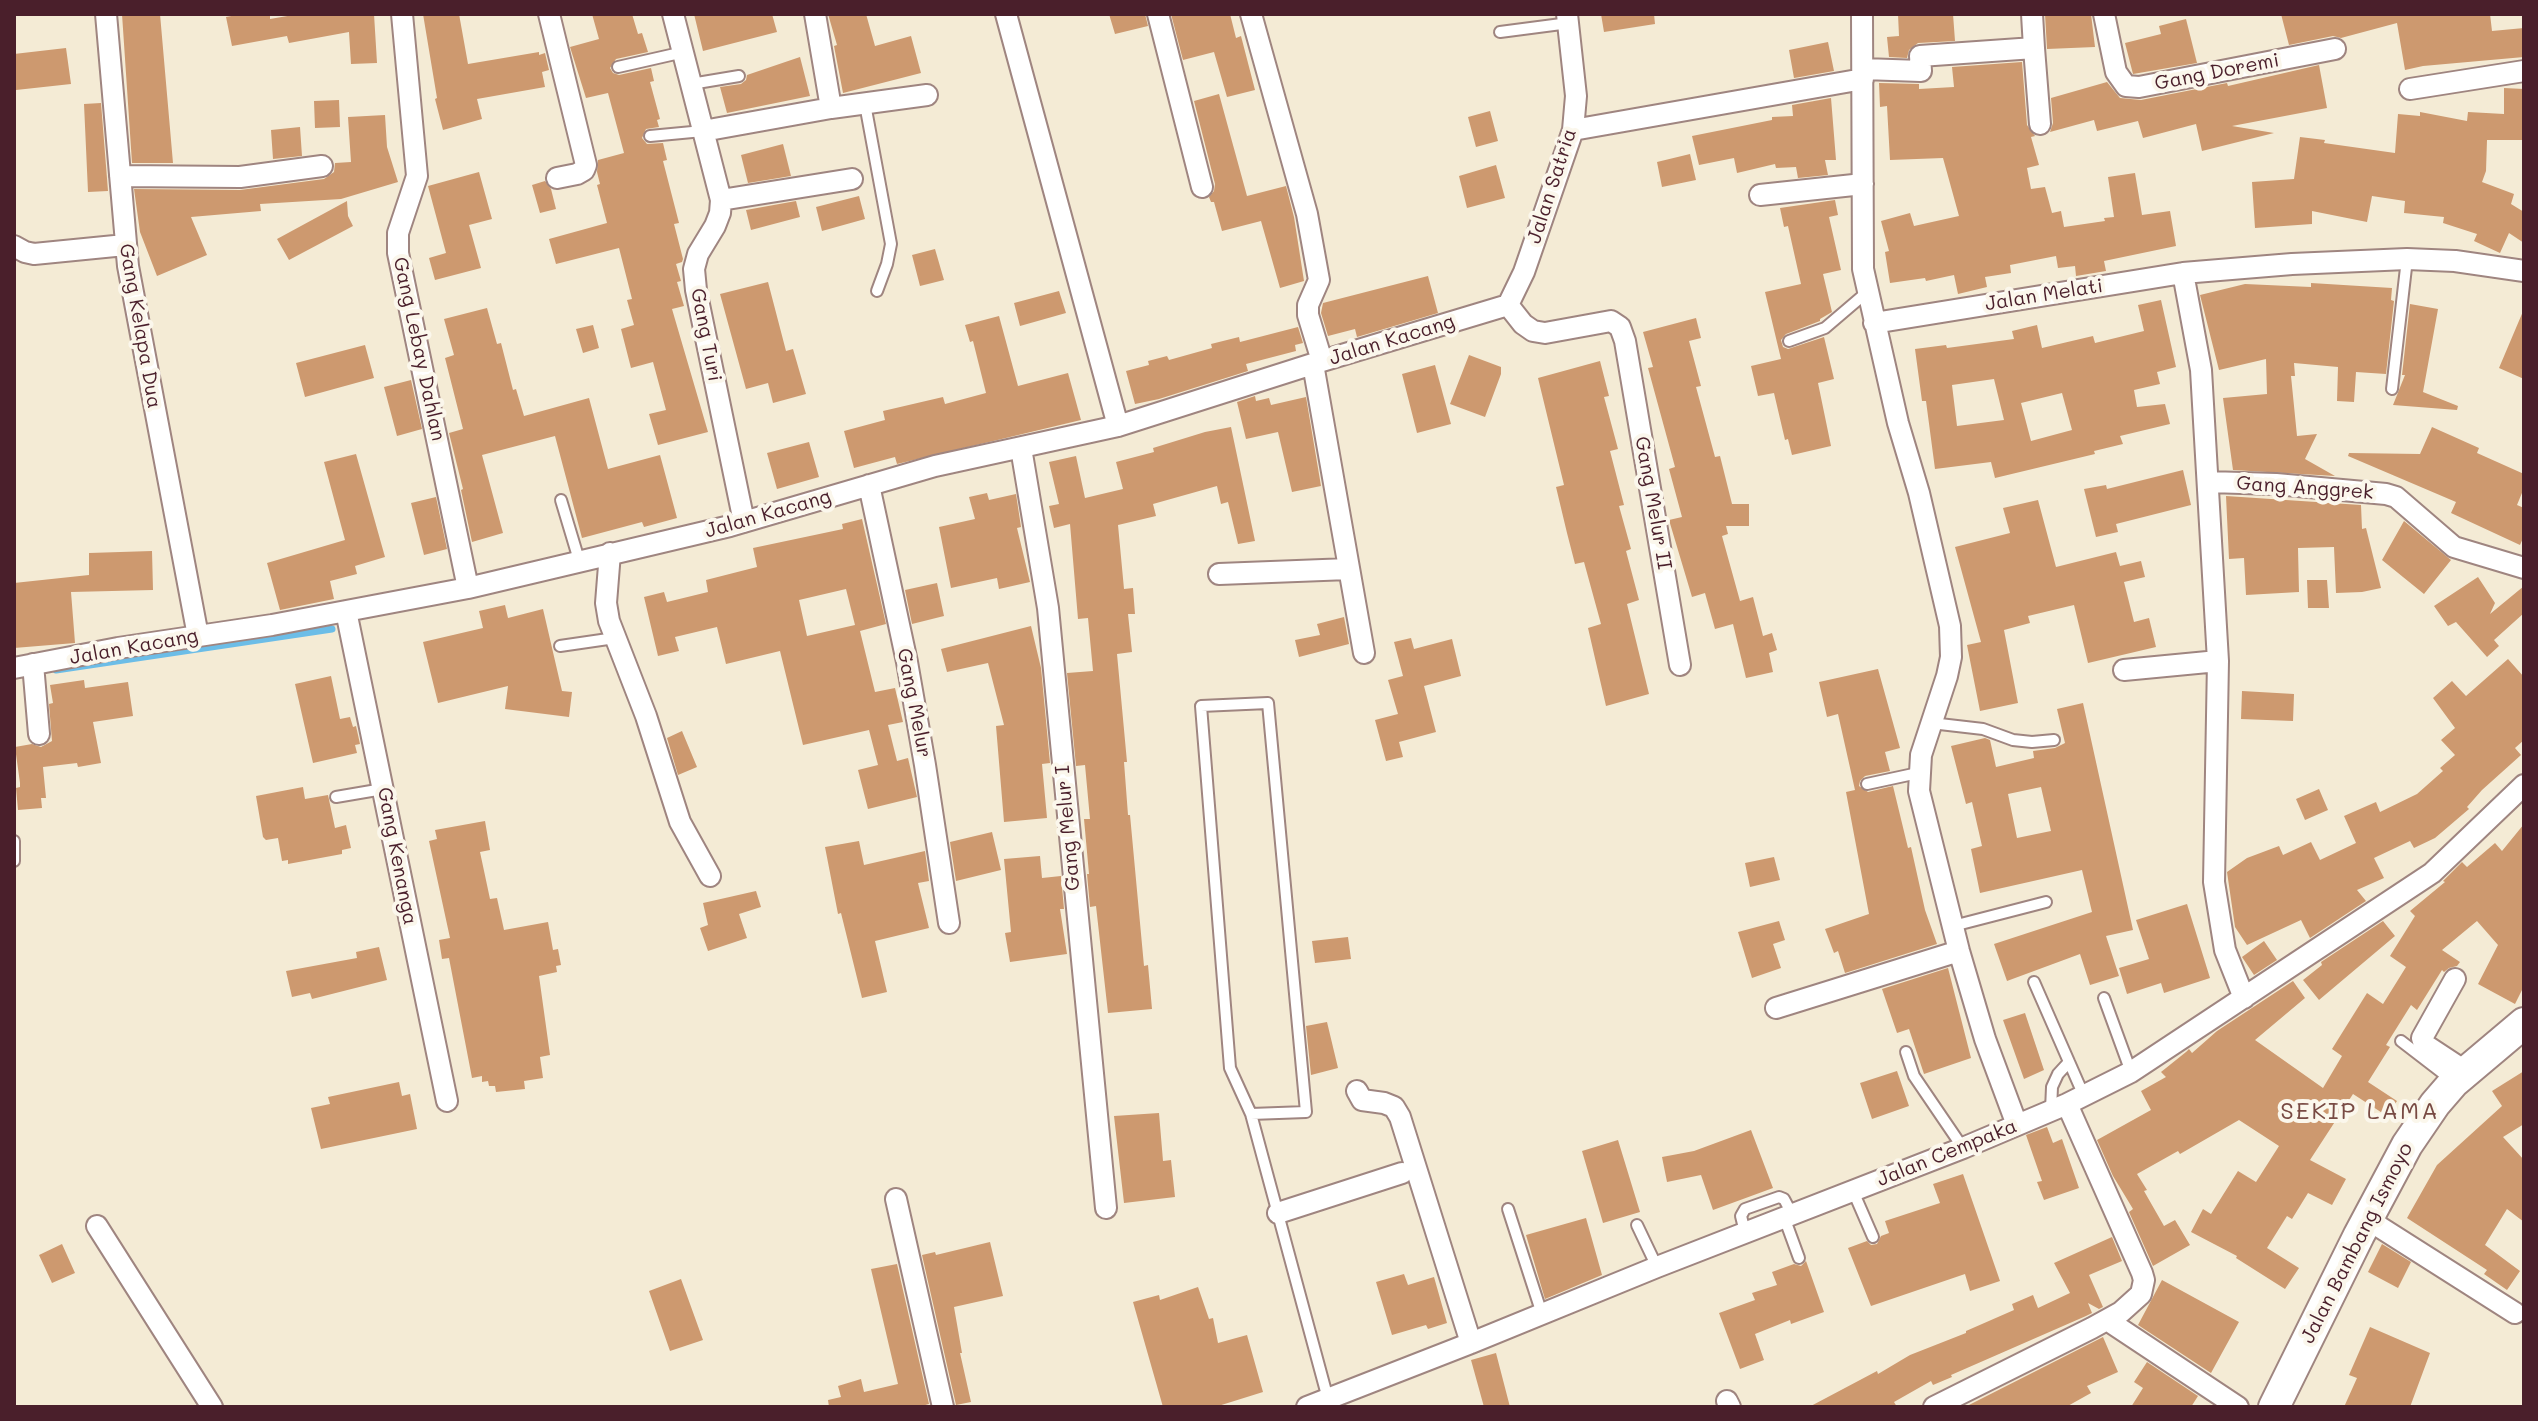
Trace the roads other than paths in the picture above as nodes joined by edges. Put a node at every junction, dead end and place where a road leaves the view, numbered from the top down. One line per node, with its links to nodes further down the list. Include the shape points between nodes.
1 (106, 14): 33 (street, Gang Kelapa Dua)
2 (402, 14): 63 (street, Gang Lebay Dahlan, via 417,176 398,233 398,253)
3 (549, 14): 34 (street, via 586,165 577,174)
4 (673, 14): 18 (street)
5 (815, 14): 27 (street)
6 (1006, 14): 52 (street)
7 (1158, 14): 37 (street)
8 (1251, 14): 50 (street, via 1307,214 1319,280 1308,305)
9 (1535, 14): 14 (lane)
10 (1862, 14): 21 (street)
11 (2032, 14): 16 (street)
12 (2104, 14): 17 (street, Gang Doremi, via 2116,72 2126,86)
13 (1568, 18): 14 (lane); 29 (street, Jalan Satria, via 1576,96)
14 (1533, 27): 15 (lane)
15 (1500, 32)
16 (2034, 48): 21 (street, via 1920,56 1921,71); 28 (street)
17 (2335, 49)
18 (684, 52): 19 (lane); 23 (street)
19 (618, 67)
20 (2524, 71): 24 (street)
21 (1863, 74): 29 (street); 36 (street)
22 (739, 76): 23 (lane)
23 (691, 84): 30 (street)
24 (2410, 89)
25 (927, 95): 26 (street)
26 (865, 104): 27 (street); 45 (lane, via 891,244)
27 (831, 108): 30 (street)
28 (2040, 124)
29 (1573, 130): 47 (street, Jalan Satria)
30 (703, 131): 31 (lane); 39 (street)
31 (650, 136)
32 (322, 166): 33 (street, via 240,177)
33 (120, 176): 40 (street, Gang Kelapa Dua)
34 (557, 178)
35 (852, 179): 39 (street)
36 (1863, 184): 38 (street); 46 (street)
37 (1202, 187)
38 (1760, 195)
39 (721, 200): 57 (street, Gang Turi, via 694,269)
40 (125, 245): 41 (street, via 34,254); 65 (street, Gang Kelapa Dua)
41 (14, 246)
42 (2407, 259): 43 (street, Jalan Melati); 44 (street, Jalan Melati); 51 (lane)
43 (2524, 271)
44 (2183, 273): 48 (street, Jalan Melati); 54 (street, via 2201,370)
45 (877, 291)
46 (1866, 293): 48 (street); 49 (lane, via 1825,328)
47 (1508, 305): 50 (street, Jalan Kacang); 70 (street, Gang Melur II, via 1533,331 1611,321 1620,327)
48 (1874, 323): 73 (street, via 1950,626 1947,676)
49 (1789, 341)
50 (1317, 362): 52 (street, Jalan Kacang); 61 (street)
51 (2392, 389)
52 (1118, 426): 53 (street, Jalan Kacang)
53 (1021, 448): 55 (street, Jalan Kacang); 109 (street, Gang Melur I, via 1048,608)
54 (2208, 482): 60 (street, Gang Anggrek, via 2386,494 2454,547); 69 (street)
55 (869, 485): 57 (street, Jalan Kacang); 85 (street, Gang Melur, via 907,662)
56 (561, 500): 59 (lane)
57 (744, 522): 58 (street, Jalan Kacang)
58 (610, 553): 59 (street, Jalan Kacang); 66 (street, via 606,603)
59 (579, 560): 63 (street, Jalan Kacang)
60 (2522, 562)
61 (1349, 569): 62 (street); 68 (street)
62 (1219, 574)
63 (468, 588): 64 (street, Jalan Kacang)
64 (346, 611): 65 (street, Jalan Kacang); 79 (street, Gang Kenanga)
65 (198, 636): 72 (street, Jalan Kacang)
66 (615, 638): 67 (lane); 83 (street, via 680,822)
67 (560, 646)
68 (1364, 653)
69 (2218, 661): 71 (street); 91 (street, via 2214,882 2221,935)
70 (1680, 665)
71 (2124, 670)
72 (29, 671): 74 (street)
73 (1929, 723): 75 (lane, via 1983,729 2013,740); 76 (street)
74 (39, 734)
75 (2054, 740)
76 (1918, 773): 77 (lane); 86 (street)
77 (1867, 784)
78 (2524, 785): 91 (street, Jalan Cempaka, via 2432,873)
79 (383, 789): 80 (lane); 101 (street, Gang Kenanga)
80 (336, 797)
81 (14, 841): 82 (lane)
82 (14, 861)
83 (710, 876)
84 (2046, 902): 86 (lane)
85 (949, 923)
86 (1953, 926): 87 (street)
87 (1959, 951): 92 (street); 104 (street)
88 (2455, 979): 95 (street)
89 (2034, 982): 97 (lane)
90 (2104, 998): 99 (lane)
91 (2244, 998): 99 (street, Jalan Cempaka)
92 (1776, 1008)
93 (2524, 1023): 98 (main road, Jalan Bambang Ismoyo)
94 (2401, 1041): 95 (lane)
95 (2421, 1049): 98 (street)
96 (1906, 1052): 105 (lane, via 1914,1076)
97 (2069, 1062): 102 (lane); 102 (lane, via 2052,1087)
98 (2451, 1070): 112 (main road, Jalan Bambang Ismoyo)
99 (2131, 1072): 102 (street, Jalan Cempaka)
100 (1357, 1091): 122 (street, via 1362,1100 1394,1107 1400,1117)
101 (447, 1101)
102 (2067, 1104): 104 (street, Jalan Cempaka); 121 (street, via 2144,1280 2141,1294)
103 (1251, 1114): 103 (lane, via 1230,1068 1201,706 1268,703 1306,1112); 111 (lane)
104 (2017, 1125): 105 (street, Jalan Cempaka)
105 (1963, 1148): 107 (street, Jalan Cempaka)
106 (1402, 1173): 111 (street)
107 (1855, 1196): 113 (street, Jalan Cempaka); 116 (lane)
108 (896, 1199): 126 (street)
109 (1106, 1208)
110 (1508, 1209): 120 (lane)
111 (1278, 1213): 123 (lane)
112 (2367, 1219): 119 (street); 129 (main road, Jalan Bambang Ismoyo)
113 (1788, 1220): 117 (lane); 118 (street, Jalan Cempaka)
114 (1637, 1225): 118 (lane)
115 (97, 1226): 125 (street)
116 (1873, 1237)
117 (1799, 1258)
118 (1657, 1267): 120 (street, Jalan Cempaka)
119 (2515, 1313)
120 (1542, 1314): 122 (street, Jalan Cempaka)
121 (2107, 1320): 124 (street); 128 (street)
122 (1471, 1343): 123 (street, Jalan Cempaka)
123 (1328, 1399): 127 (street, Jalan Cempaka)
124 (2234, 1405)
125 (212, 1407)
126 (943, 1407)
127 (1307, 1407)
128 (1934, 1407)
129 (2274, 1407)

